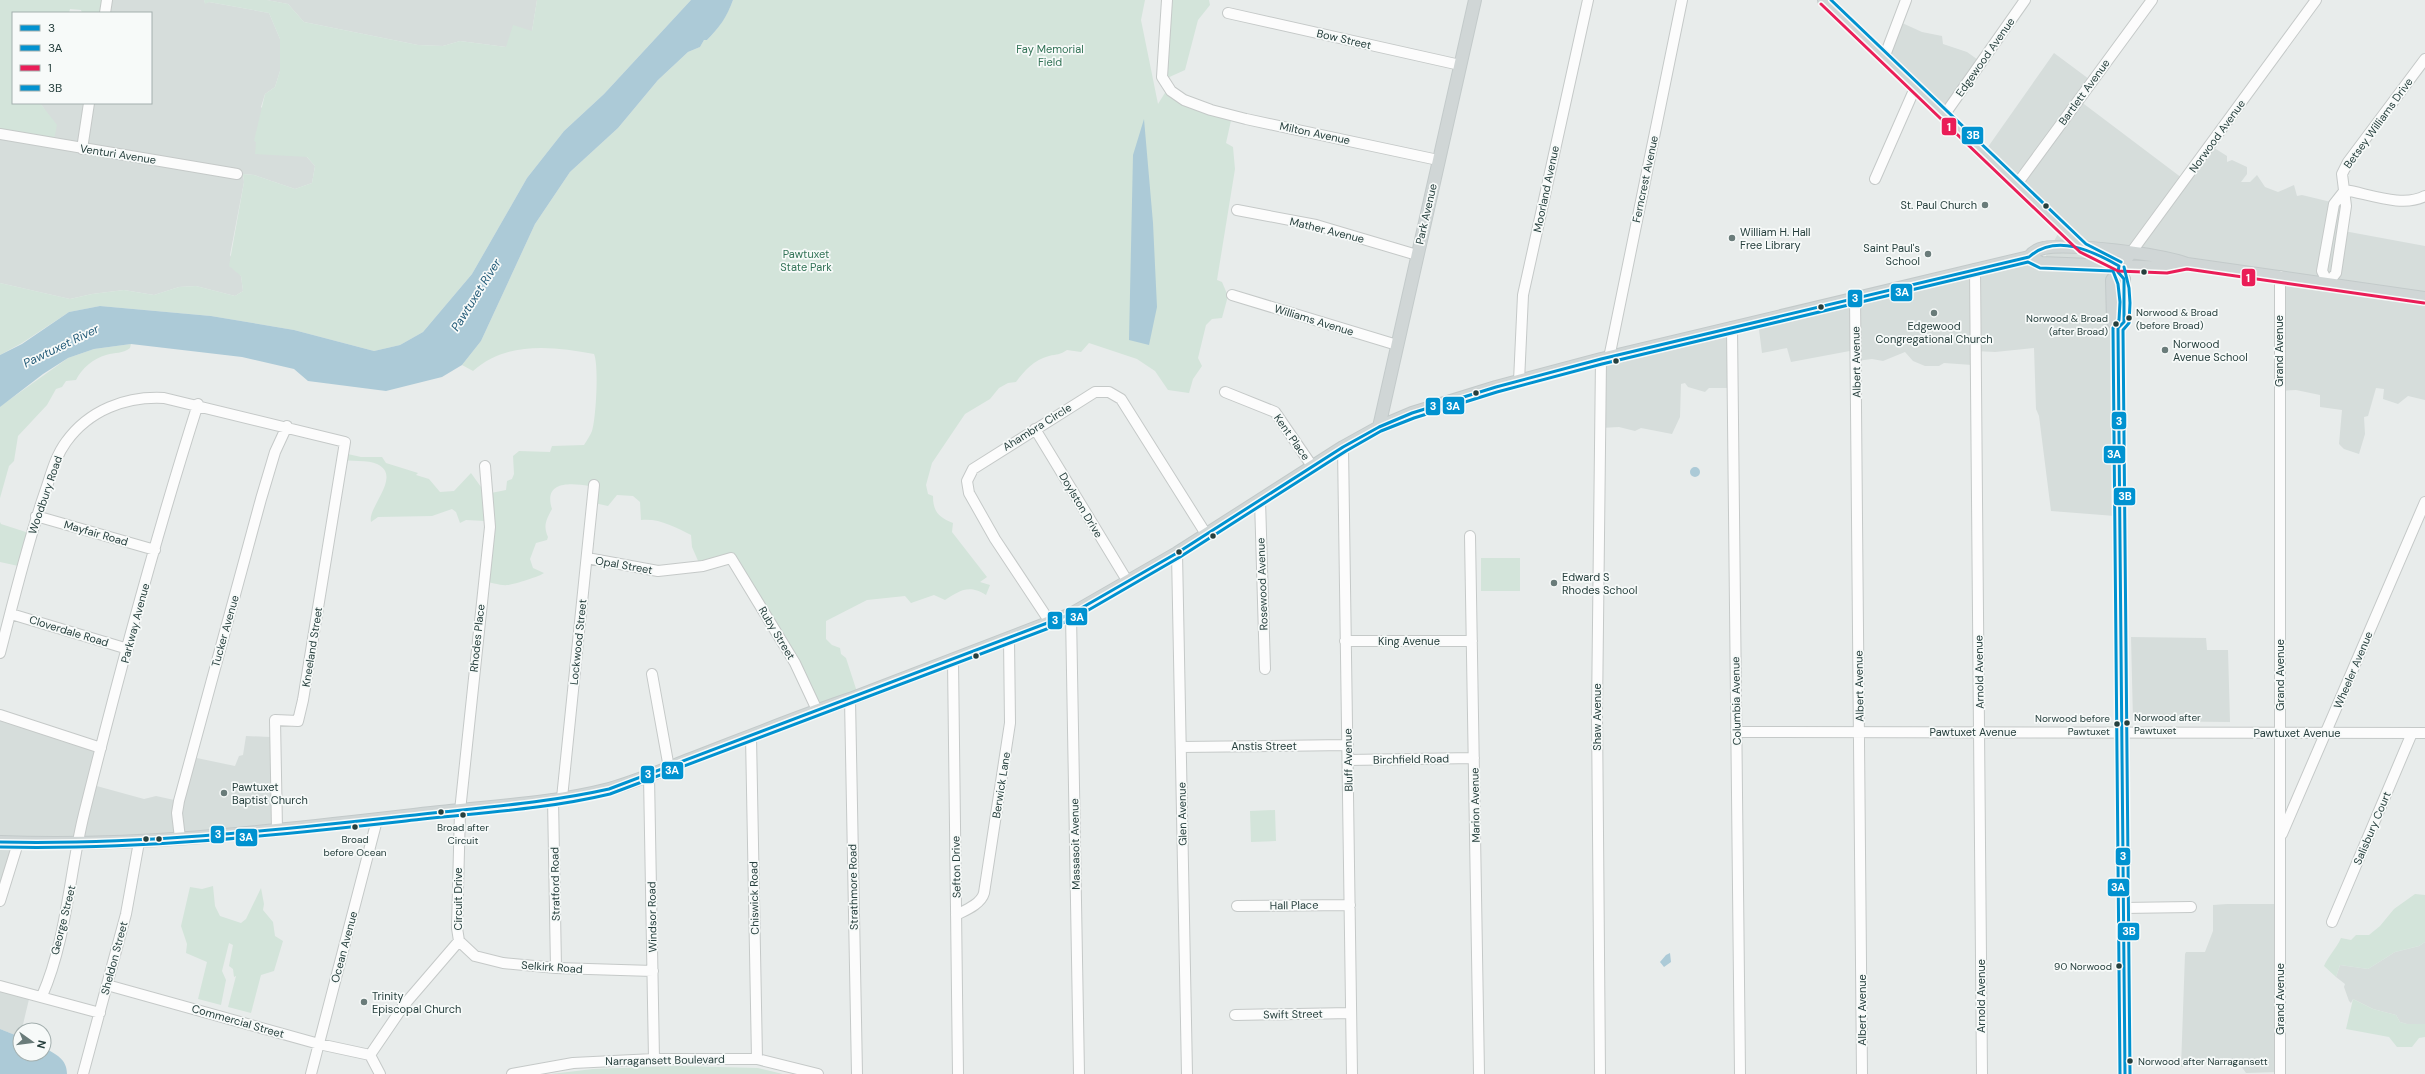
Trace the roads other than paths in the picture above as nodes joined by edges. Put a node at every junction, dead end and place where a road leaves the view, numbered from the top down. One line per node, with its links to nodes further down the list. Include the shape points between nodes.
1 (107, 0): 11 (street)
2 (1167, 0): 21 (street, Milton Avenue, via 1162,77 1171,91 1192,102 1246,119)
3 (1474, 0): 15 (main road, Park Avenue)
4 (1588, 0): 43 (street, Moorland Avenue, via 1523,295)
5 (1682, 0): 42 (street, Ferncrest Avenue)
6 (1824, 0): 13 (main road)
7 (1906, 0): 13 (street)
8 (2025, 0): 18 (street, Edgewood Avenue)
9 (2152, 0): 24 (street, Bartlett Avenue)
10 (2316, 0): 29 (street, Norwood Avenue)
11 (104, 12)
12 (1228, 13): 15 (street, Bow Street)
13 (1884, 58): 16 (main road)
14 (2425, 59): 25 (street, Betsey Williams Drive, via 2348,162 2342,174)
15 (1460, 65): 21 (main road, Park Avenue)
16 (1915, 88): 18 (main road); 23 (street)
17 (90, 104): 20 (street)
18 (1945, 114): 24 (main road)
19 (0, 134): 20 (street, Venturi Avenue)
20 (82, 149): 22 (street, Venturi Avenue)
21 (1438, 160): 30 (main road, Park Avenue)
22 (237, 174)
23 (1875, 179)
24 (2017, 184): 28 (main road)
25 (2345, 190): 26 (street, via 2399,200 2416,201); 36 (street, via 2334,204 2322,271)
26 (2425, 196)
27 (1237, 210): 30 (street, Mather Avenue, via 1322,227)
28 (2083, 248): 29 (main road); 31 (main road, via 2046,248 2036,251); 34 (main road)
29 (2130, 254): 32 (main road, via 2168,258); 34 (main road, Norwood Avenue)
30 (1417, 255): 41 (main road, Park Avenue)
31 (2029, 257): 33 (main road); 34 (main road, via 2041,263)
32 (2187, 264): 34 (main road, via 2167,268); 35 (main road)
33 (1975, 269): 38 (main road); 80 (street, Arnold Avenue)
34 (2119, 269): 81 (main road, via 2124,279 2124,322 2118,328)
35 (2280, 276): 36 (main road); 84 (street, Grand Avenue)
36 (2328, 283): 39 (main road)
37 (1232, 295): 41 (street, Williams Avenue)
38 (1855, 297): 40 (main road); 79 (street, Albert Avenue)
39 (2425, 298)
40 (1732, 328): 42 (main road); 78 (street, Columbia Avenue)
41 (1397, 345): 47 (main road, Park Avenue)
42 (1605, 359): 43 (main road); 135 (street, Shaw Avenue, via 1597,713)
43 (1519, 381): 47 (main road, via 1438,405)
44 (1224, 392): 52 (street, Kent Place, via 1275,412)
45 (198, 404): 46 (street, Woodbury Road); 56 (street, Woodbury Road, via 144,397 105,408 77,429 57,455); 59 (street, Parkway Avenue)
46 (287, 426): 49 (street, Woodbury Road); 98 (street, Tucker Avenue, via 275,452 261,499 179,801 177,813)
47 (1379, 427): 50 (main road)
48 (1035, 429): 57 (street, Ahambra Circle, via 1095,392 1106,391 1114,394 1121,399); 63 (street, Doylston Drive); 66 (street, Ahambra Circle, via 973,468 967,481 969,493 995,539)
49 (345, 442): 97 (street, Kneeland Street, via 298,721 275,720)
50 (1343, 447): 52 (main road); 68 (street, Bluff Avenue)
51 (485, 466): 95 (street, Rhodes Place, via 490,527)
52 (1312, 466): 54 (main road)
53 (594, 486): 61 (street, Lockwood Street)
54 (1260, 500): 57 (main road); 73 (street, Rosewood Avenue)
55 (2425, 502): 85 (street, Wheeler Avenue)
56 (36, 516): 59 (street, Mayfair Road); 64 (street, Woodbury Road)
57 (1206, 534): 60 (main road)
58 (1470, 536): 69 (street, Marion Avenue)
59 (155, 550): 70 (street, Parkway Avenue)
60 (1178, 553): 63 (main road); 89 (street, Glen Avenue)
61 (587, 558): 62 (street, Opal Street, via 658,571 703,566); 94 (street, Lockwood Street)
62 (731, 558): 76 (street, Ruby Street, via 795,663)
63 (1128, 582): 65 (main road)
64 (11, 614): 70 (street, Cloverdale Road); 71 (street, Woodbury Road)
65 (1071, 614): 66 (main road); 131 (street, Massasoit Avenue)
66 (1050, 622): 67 (main road)
67 (1009, 639): 72 (main road); 109 (street, Berwick Lane, via 1010,723 984,893 974,905)
68 (1345, 641): 69 (street, King Avenue); 87 (street, Bluff Avenue)
69 (1472, 641): 90 (street, Marion Avenue)
70 (128, 649): 88 (street, Parkway Avenue)
71 (0, 653)
72 (953, 660): 75 (main road); 109 (street, Sefton Drive)
73 (1264, 669)
74 (652, 674): 92 (street)
75 (850, 699): 76 (main road); 129 (street, Strathmore Road)
76 (816, 710): 86 (main road)
77 (0, 715): 88 (street)
78 (1736, 732): 79 (street, Pawtuxet Avenue); 136 (street, Columbia Avenue)
79 (1860, 732): 80 (street, Pawtuxet Avenue); 137 (street, Albert Avenue)
80 (1980, 732): 81 (street, Pawtuxet Avenue); 138 (street, Arnold Avenue)
81 (2122, 733): 84 (street, Pawtuxet Avenue); 108 (main road)
82 (2412, 733): 83 (street, Pawtuxet Avenue); 85 (street, Pawtuxet Avenue); 110 (street, Salisbury Court)
83 (2425, 733)
84 (2280, 734): 85 (street, Pawtuxet Avenue); 99 (street, Grand Avenue)
85 (2326, 734): 99 (street, Wheeler Avenue)
86 (751, 736): 92 (main road); 123 (street, Chiswick Road)
87 (1348, 745): 89 (street, Anstis Street); 91 (street, Bluff Avenue)
88 (101, 748): 103 (street, Parkway Avenue)
89 (1181, 748): 132 (street, Glen Avenue)
90 (1474, 758): 91 (street, Birchfield Road); 134 (street, Marion Avenue)
91 (1348, 760): 105 (street, Bluff Avenue)
92 (669, 768): 93 (main road)
93 (650, 776): 94 (main road, via 608,789); 113 (street, Windsor Road)
94 (557, 798): 95 (main road); 112 (street, Stratford Road)
95 (460, 811): 96 (main road); 111 (street, Circuit Drive, via 457,928)
96 (377, 820): 97 (main road); 120 (street, Ocean Avenue)
97 (278, 829): 98 (main road)
98 (180, 838): 102 (main road)
99 (2280, 838): 140 (street, Grand Avenue)
100 (0, 842): 101 (main road)
101 (18, 842): 103 (main road); 104 (street)
102 (139, 842): 103 (main road); 114 (street, Sheldon Street, via 126,914)
103 (77, 843): 116 (street, George Street, via 68,906)
104 (0, 901)
105 (1350, 905): 106 (street, Hall Place); 118 (street, Bluff Avenue)
106 (1237, 906)
107 (2191, 907): 108 (street)
108 (2123, 908): 139 (main road)
109 (956, 915): 130 (street, Sefton Drive)
110 (2332, 922)
111 (459, 941): 112 (street, Selkirk Road, via 475,956 487,961); 121 (street, Circuit Drive, via 404,1006)
112 (556, 968): 113 (street, Selkirk Road)
113 (653, 971): 122 (street, Windsor Road)
114 (107, 985): 117 (street, Sheldon Street); 120 (street, Commercial Street)
115 (0, 986): 116 (street)
116 (42, 996): 117 (street)
117 (100, 1013): 124 (street, Sheldon Street)
118 (1352, 1013): 119 (street, Swift Street); 133 (street, Bluff Avenue)
119 (1235, 1014)
120 (319, 1044): 121 (street, Commercial Street); 125 (street, Ocean Avenue)
121 (370, 1055): 126 (street)
122 (654, 1059): 123 (street, Narragansett Boulevard); 127 (street, Narragansett Boulevard, via 573,1063)
123 (757, 1059): 128 (street, Narragansett Boulevard)
124 (83, 1074)
125 (311, 1074)
126 (380, 1074)
127 (512, 1074)
128 (818, 1074)
129 (857, 1074)
130 (958, 1074)
131 (1079, 1074)
132 (1187, 1074)
133 (1352, 1074)
134 (1479, 1074)
135 (1600, 1074)
136 (1740, 1074)
137 (1862, 1074)
138 (1982, 1074)
139 (2125, 1074)
140 (2280, 1074)

